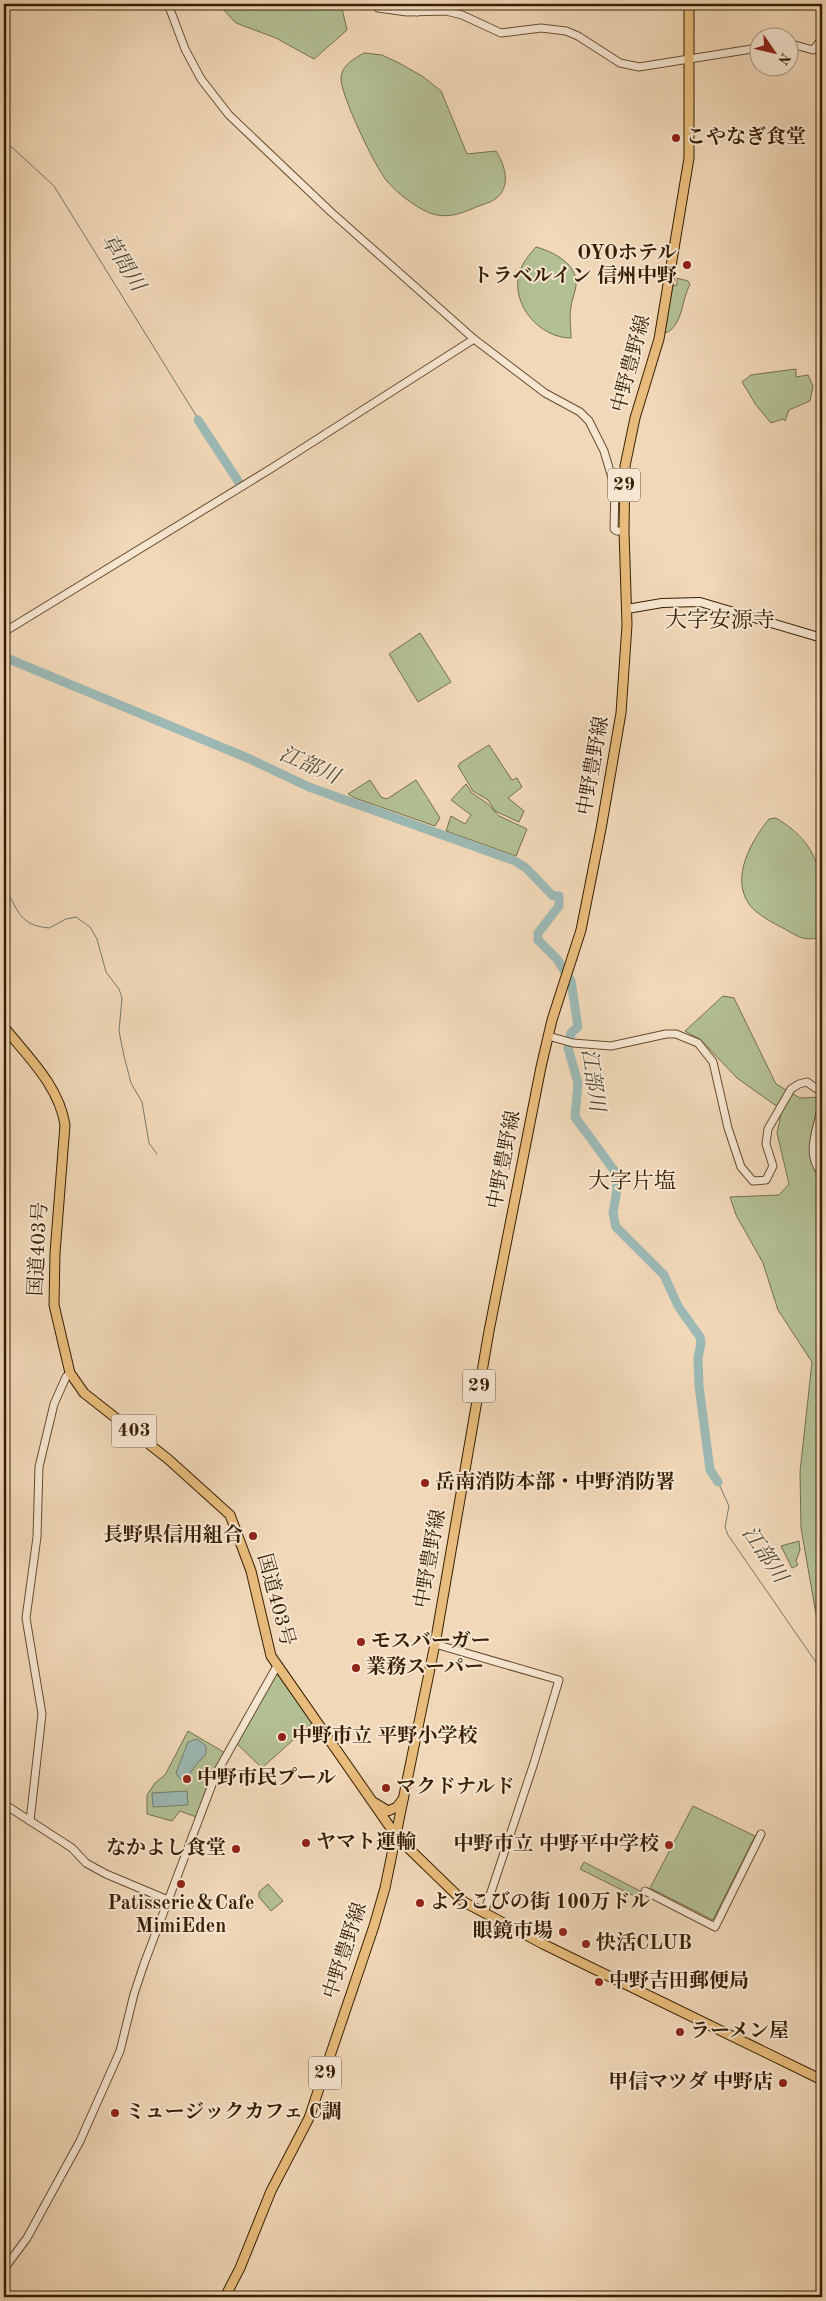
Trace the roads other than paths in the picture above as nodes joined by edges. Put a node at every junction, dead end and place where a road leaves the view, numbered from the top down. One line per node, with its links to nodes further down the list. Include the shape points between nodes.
1 (168, 4): 9 (street, via 201,79 229,115 331,212)
2 (689, 4): 8 (main road, 中野豊野線 / 29)
3 (378, 8): 4 (street, via 407,12)
4 (416, 8): 8 (street, via 462,15 501,33 541,28 566,31 620,63 639,67)
5 (822, 39): 6 (street, via 813,50)
6 (798, 46)
7 (748, 50): 8 (street)
8 (690, 59): 10 (main road, 中野豊野線 / 29, via 689,158 659,339 635,418 625,466)
9 (474, 339): 10 (street, via 522,377 580,412 589,421 604,451 615,488 614,529); 12 (street, via 272,468)
10 (624, 531): 11 (main road, 中野豊野線 / 29)
11 (627, 610): 13 (main road, via 662,603 700,602); 15 (main road, 中野豊野線 / 29, via 621,713 592,879 581,930)
12 (4, 632)
13 (822, 638)
14 (4, 1027): 17 (main road, 国道403号 / 403, via 56,1094 63,1111 65,1125 54,1305)
15 (548, 1036): 16 (street, via 573,1043 611,1046 676,1034 698,1043 713,1062 728,1128 741,1167 748,1178 756,1181 766,1180 772,1171 766,1144 768,1129 793,1087 807,1082 820,1091 822,1106 812,1151); 18 (main road, 中野豊野線 / 29, via 489,1331)
16 (822, 1174)
17 (70, 1373): 19 (main road, 国道403号 / 403, via 84,1393 168,1458 230,1515 251,1571 267,1645); 23 (street, via 54,1404 39,1467 37,1537 26,1618 42,1714)
18 (435, 1644): 20 (main road, 中野豊野線 / 29); 28 (street, via 559,1680)
19 (277, 1666): 21 (main road, 国道403号 / 403); 27 (street, via 216,1774)
20 (404, 1796): 21 (main road, via 397,1807 390,1810); 25 (main road, 中野豊野線 / 29)
21 (375, 1803): 25 (main road, 国道403号 / 403)
22 (4, 1804): 23 (street)
23 (30, 1821): 27 (street, via 106,1874)
24 (761, 1834): 26 (street, via 715,1927)
25 (397, 1837): 28 (main road, 国道403号 / 403, via 464,1902); 31 (main road, 中野豊野線 / 29, via 374,1926 309,2118 271,2191 240,2268)
26 (645, 1891)
27 (168, 1900): 30 (street, via 134,1994 120,2051 103,2090 63,2175 27,2238)
28 (484, 1913): 29 (main road, 国道403号 / 403)
29 (822, 2080)
30 (4, 2269)
31 (224, 2297)

